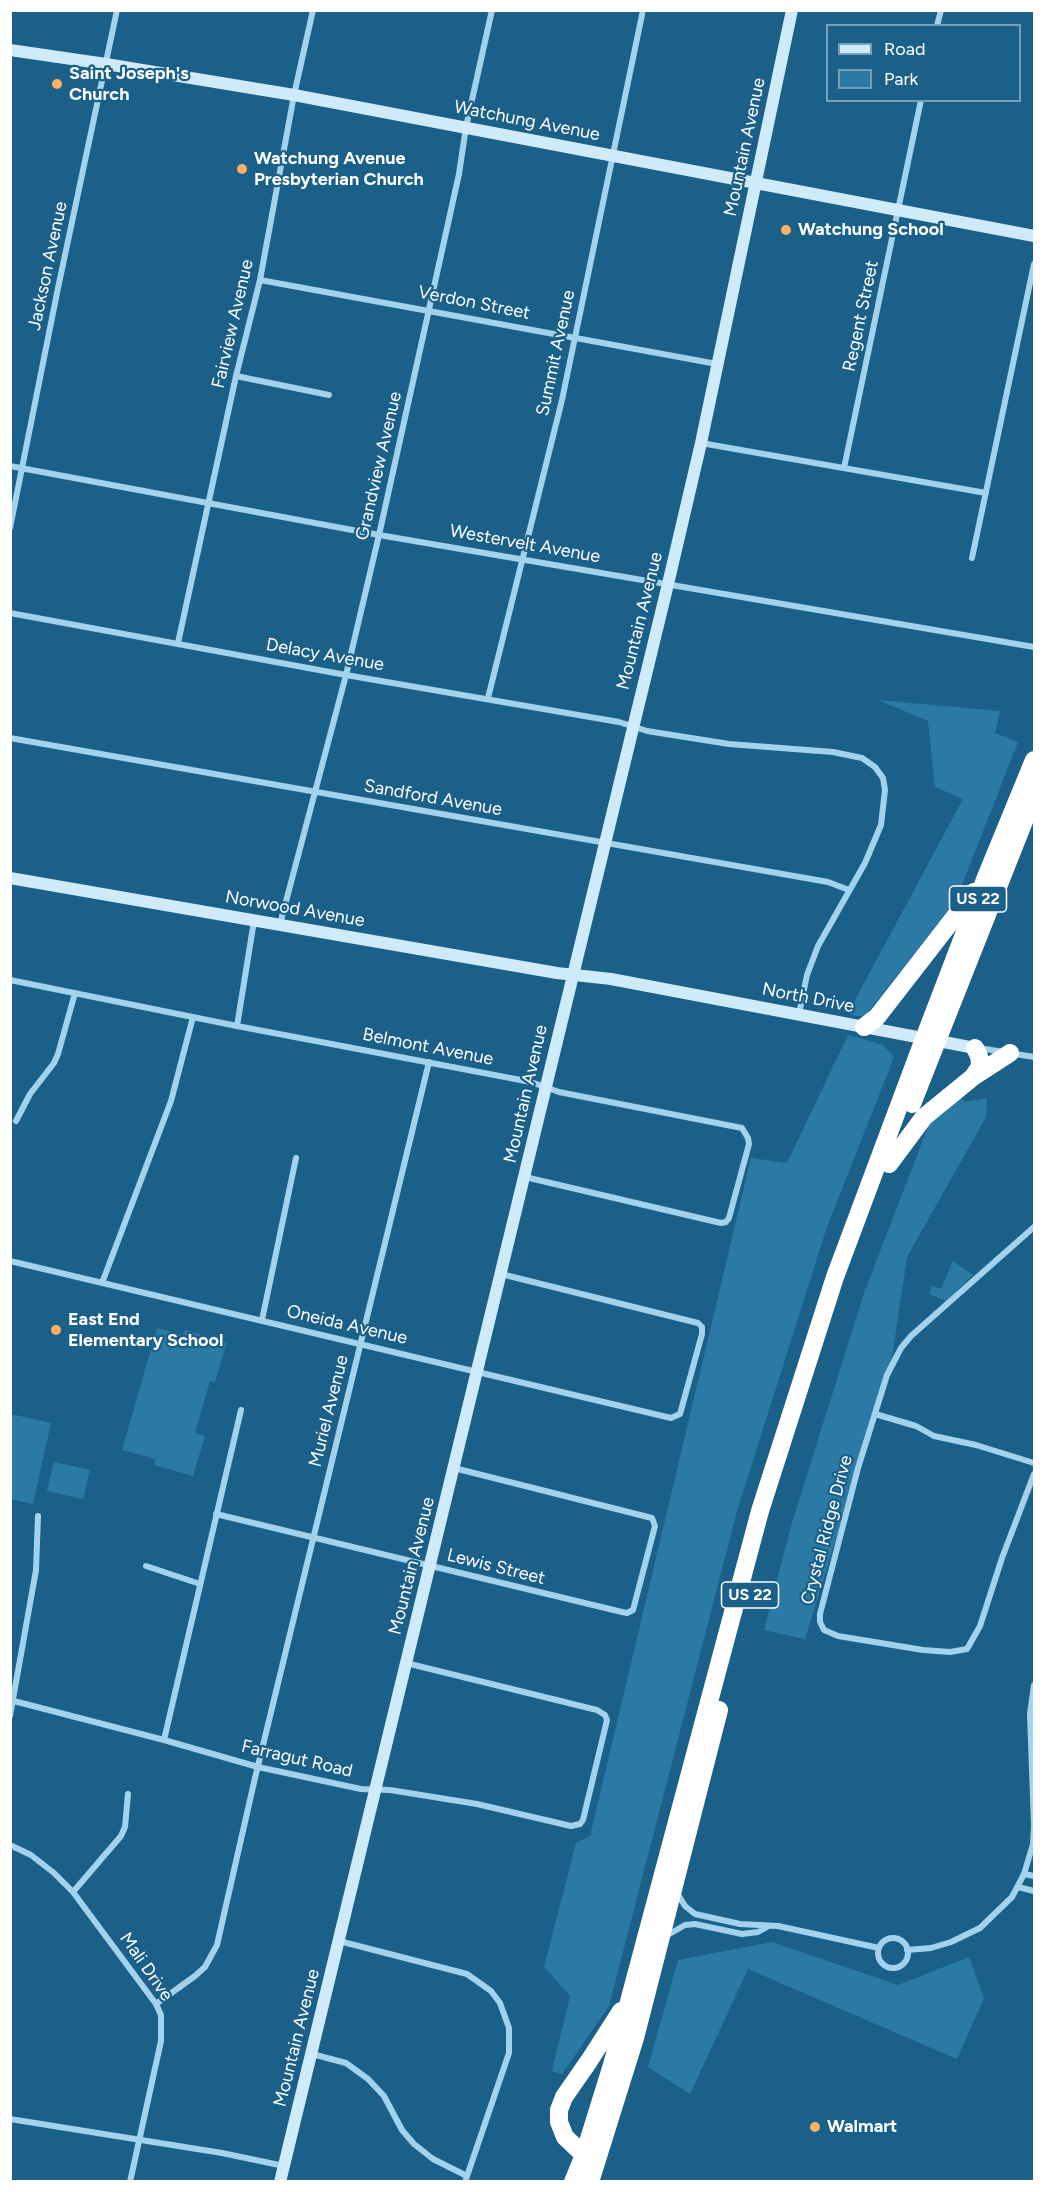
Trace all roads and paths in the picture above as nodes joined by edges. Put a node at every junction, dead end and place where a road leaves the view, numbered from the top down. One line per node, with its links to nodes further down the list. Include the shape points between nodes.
1 (117, 10): 7 (street, Jackson Avenue)
2 (313, 10): 8 (street, Fairview Avenue)
3 (492, 10): 10 (street, Grandview Avenue)
4 (644, 10): 11 (street, Summit Avenue)
5 (792, 10): 12 (street, Mountain Avenue)
6 (10, 50): 7 (street, Watchung Avenue)
7 (106, 64): 8 (street, Watchung Avenue); 25 (street, Jackson Avenue)
8 (294, 95): 10 (street, Watchung Avenue); 16 (street, Fairview Avenue)
9 (921, 102): 13 (street, Regent Street)
10 (466, 127): 11 (street, Watchung Avenue); 17 (street, Grandview Avenue)
11 (613, 156): 12 (street, Watchung Avenue); 18 (street, Summit Avenue)
12 (756, 183): 13 (street, Watchung Avenue); 19 (street, Mountain Avenue)
13 (898, 210): 14 (street, Watchung Avenue); 24 (street, Regent Street)
14 (1035, 236)
15 (1035, 264): 26 (street)
16 (260, 280): 17 (street, Verdon Street); 20 (street, Fairview Avenue)
17 (429, 310): 18 (street, Verdon Street); 29 (street, Grandview Avenue)
18 (576, 338): 19 (street, Verdon Street); 30 (street, Summit Avenue)
19 (717, 364): 22 (street, Mountain Avenue)
20 (236, 376): 21 (street); 27 (street, Fairview Avenue)
21 (329, 395)
22 (701, 443): 24 (street); 32 (street, Mountain Avenue)
23 (10, 466): 25 (street, Westervelt Avenue)
24 (844, 468): 26 (street)
25 (22, 469): 27 (street, Westervelt Avenue); 28 (street, Jackson Avenue)
26 (986, 493): 31 (street)
27 (208, 503): 29 (street, Westervelt Avenue); 34 (street, Fairview Avenue)
28 (10, 528)
29 (379, 535): 30 (street, Westervelt Avenue); 36 (street, Grandview Avenue)
30 (523, 558): 32 (street, Westervelt Avenue); 37 (street, Summit Avenue)
31 (972, 558)
32 (668, 584): 35 (street, Westervelt Avenue); 38 (street, Mountain Avenue)
33 (10, 613): 34 (street, Delacy Avenue)
34 (178, 643): 36 (street, Delacy Avenue)
35 (1035, 647)
36 (346, 675): 37 (street, Delacy Avenue); 41 (street, Grandview Avenue)
37 (488, 699): 38 (street, Delacy Avenue)
38 (633, 726): 43 (street, Mountain Avenue); 46 (street, Delacy Avenue, via 729,744 833,752 862,758 875,767 883,778 884,811 874,845)
39 (10, 738): 41 (street, Sandford Avenue)
40 (1035, 760): 44 (highway, US 22)
41 (315, 792): 43 (street, Sandford Avenue); 48 (street, Grandview Avenue)
42 (1035, 796): 56 (highway, US 22)
43 (605, 843): 46 (street, Sandford Avenue, via 828,882); 49 (street, Mountain Avenue)
44 (986, 877): 55 (highway, via 877,1017); 56 (highway, US 22)
45 (10, 878): 47 (street, Norwood Avenue)
46 (849, 890): 52 (street, via 812,962)
47 (254, 920): 48 (street, Norwood Avenue); 54 (street)
48 (280, 924): 49 (street, Norwood Avenue)
49 (574, 974): 52 (street, North Drive); 62 (street, Mountain Avenue)
50 (10, 980): 51 (street, Belmont Avenue)
51 (75, 993): 53 (street, Belmont Avenue); 63 (street, via 54,1063 30,1094)
52 (799, 1014): 55 (street, North Drive)
53 (193, 1017): 54 (street, Belmont Avenue); 70 (street, via 171,1101)
54 (237, 1026): 60 (street, Belmont Avenue)
55 (864, 1027): 56 (street, North Drive)
56 (930, 1040): 57 (street, North Drive); 65 (highway, US 22); 105 (highway, US 22, via 835,1277 764,1500)
57 (975, 1048): 58 (street, North Drive); 61 (highway, via 980,1068)
58 (1010, 1053): 59 (street, North Drive); 61 (highway)
59 (1035, 1057)
60 (429, 1062): 62 (street, Belmont Avenue); 72 (street, Muriel Avenue)
61 (973, 1077): 65 (highway, via 924,1117)
62 (546, 1088): 66 (street, Mountain Avenue); 66 (street, Belmont Avenue, via 742,1128 748,1144 729,1218 721,1223)
63 (16, 1121)
64 (296, 1158): 71 (street)
65 (889, 1164): 96 (highway, US 22, via 834,1312 775,1503)
66 (525, 1177): 69 (street, Mountain Avenue)
67 (1035, 1227): 75 (street, Crystal Ridge Drive, via 911,1336 887,1375)
68 (10, 1261): 70 (street, Oneida Avenue)
69 (501, 1274): 73 (street, Mountain Avenue); 73 (street, Oneida Avenue, via 698,1323 702,1334 683,1408 676,1418)
70 (102, 1283): 71 (street, Oneida Avenue)
71 (262, 1320): 72 (street, Oneida Avenue)
72 (361, 1344): 73 (street, Oneida Avenue); 81 (street, Muriel Avenue)
73 (477, 1371): 77 (street, Mountain Avenue)
74 (241, 1410): 79 (street)
75 (875, 1414): 76 (street, via 916,1426 934,1436); 78 (street, Crystal Ridge Drive, via 820,1614 820,1622 830,1634 923,1650 967,1649 980,1626)
76 (1035, 1463)
77 (454, 1468): 83 (street, Mountain Avenue); 83 (street, Lewis Street, via 652,1518 655,1526 630,1612)
78 (1035, 1474)
79 (216, 1514): 81 (street, Lewis Street); 84 (street)
80 (38, 1516): 87 (street, via 36,1570)
81 (313, 1537): 83 (street, Lewis Street); 90 (street, Muriel Avenue)
82 (146, 1566): 84 (street)
83 (430, 1566): 85 (street, Mountain Avenue)
84 (200, 1584): 89 (street)
85 (406, 1663): 91 (street, Mountain Avenue); 91 (street, Farragut Road, via 597,1710 607,1720 580,1824 571,1826 477,1804)
86 (1035, 1685): 94 (street, via 1030,1714 1033,1844)
87 (12, 1701): 88 (street); 89 (street, Farragut Road)
88 (10, 1716)
89 (164, 1740): 90 (street, Farragut Road)
90 (258, 1767): 91 (street, Farragut Road); 106 (street, Muriel Avenue, via 217,1945 205,1967)
91 (376, 1789): 102 (street, Mountain Avenue)
92 (128, 1794): 99 (street, via 121,1836)
93 (10, 1845): 99 (street, Mali Drive, via 54,1873)
94 (1024, 1874): 95 (street); 97 (street)
95 (1035, 1876)
96 (674, 1887): 100 (street, via 695,1914); 101 (highway, US 22)
97 (1017, 1887): 98 (street); 104 (street, via 980,1928 951,1942)
98 (1035, 1891)
99 (73, 1892): 106 (street, Mali Drive)
100 (768, 1926): 101 (street, via 742,1934 694,1924); 103 (street)
101 (661, 1939): 111 (highway, US 22, via 635,2038)
102 (339, 1941): 107 (street, Mountain Avenue); 112 (street, via 467,1974 491,1991 500,2003 509,2028 509,2053)
103 (879, 1948): 104 (street, via 893,1938 903,1942); 104 (street, via 880,1962 893,1968 906,1960)
104 (907, 1950)
105 (630, 1994): 111 (highway, US 22); 111 (highway, via 559,2110 565,2137)
106 (156, 2004): 109 (street, Mali Drive, via 161,2015 161,2042)
107 (312, 2054): 110 (street, Mountain Avenue); 112 (street, via 346,2063 368,2079 384,2096 414,2144)
108 (10, 2120): 109 (street)
109 (139, 2140): 110 (street); 113 (street, Mali Drive)
110 (284, 2166): 114 (street, Mountain Avenue)
111 (589, 2172)
112 (466, 2179)
113 (130, 2181)
114 (280, 2181)

